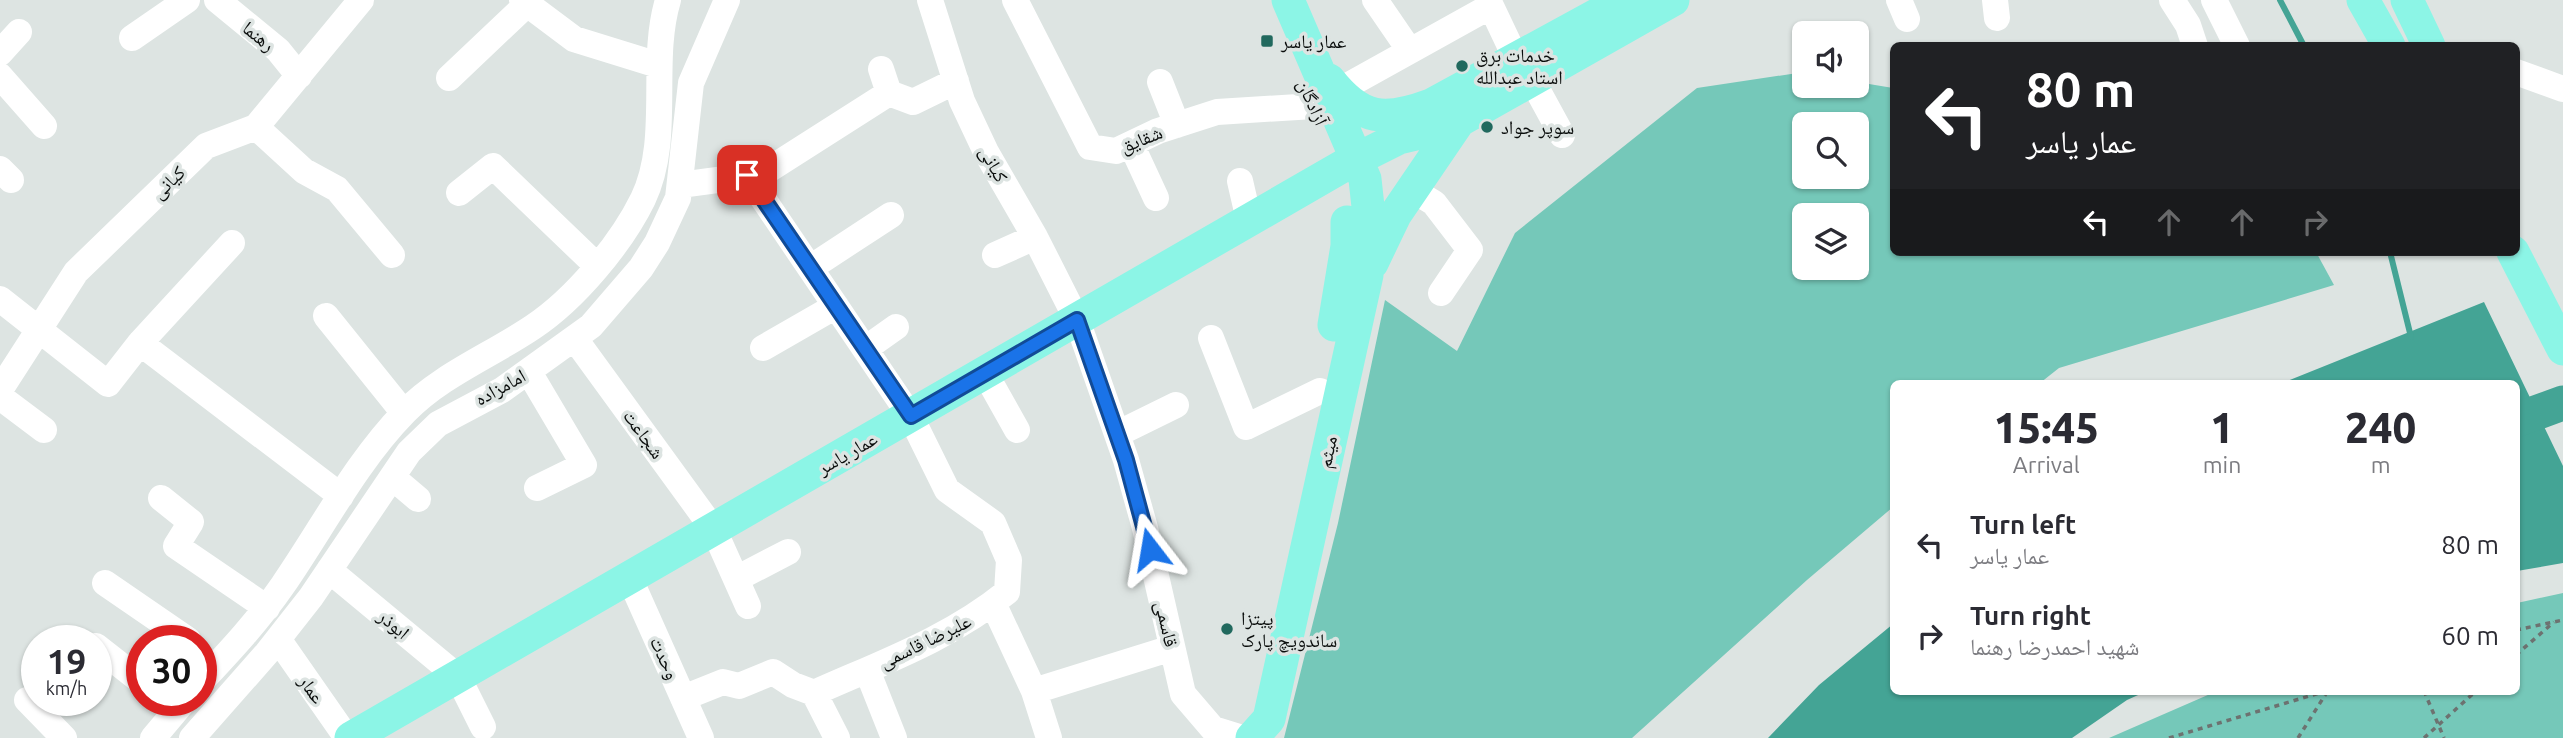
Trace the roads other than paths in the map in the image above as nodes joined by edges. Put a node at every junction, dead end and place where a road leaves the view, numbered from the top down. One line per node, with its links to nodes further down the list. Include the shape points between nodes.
1 (187, 0): 20 (street)
2 (217, 0): 32 (street, رهنما, via 278,50)
3 (361, 0): 32 (street, کیانی)
4 (668, 0): 28 (street, امامزاده)
5 (727, 0): 47 (street, امامزاده, via 691,83)
6 (930, 0): 34 (street, کیانی)
7 (1015, 0): 43 (street, شقایق, via 1090,147 1116,151)
8 (1265, 0): 37 (main road, آزادگان)
9 (1288, 0): 27 (main road, آزادگان)
10 (1375, 0): 25 (street)
11 (1673, 0): 29 (main road, عمار یاسر)
12 (2172, 0): 21 (street)
13 (2214, 0): 22 (street)
14 (2363, 0): 23 (main road)
15 (2407, 0): 24 (main road)
16 (524, 3): 28 (street, via 574,39); 33 (street)
17 (1605, 5): 29 (main road, عمار یاسر)
18 (1464, 9): 25 (street); 29 (street, via 1491,6)
19 (19, 32): 26 (street)
20 (132, 38)
21 (2194, 42)
22 (2235, 42)
23 (2387, 42)
24 (2427, 42)
25 (1410, 51): 37 (street)
26 (0, 53)
27 (1316, 64): 37 (main road); 44 (main road, آزادگان)
28 (658, 65): 57 (street, امامزاده, via 656,140 644,196)
29 (1524, 70): 38 (main road, عمار یاسر); 42 (street)
30 (2520, 73): 36 (street)
31 (0, 76): 40 (street)
32 (299, 76): 41 (street, کیانی)
33 (449, 78)
34 (957, 81): 45 (street, via 913,102 885,81 762,174); 53 (street, کیانی, via 986,152)
35 (1160, 82): 39 (street)
36 (2563, 89)
37 (1326, 98): 38 (main road, via 1370,115); 39 (street, شقایق, via 1217,112); 44 (main road, آزادگان)
38 (1446, 113): 44 (main road, عمار یاسر, via 1450,127 1399,138); 48 (main road)
39 (1177, 125): 43 (street, شقایق)
40 (44, 126)
41 (256, 127): 56 (street, via 303,171 337,189); 67 (street, کیانی, via 206,146 76,272)
42 (1562, 135)
43 (1132, 144): 50 (street)
44 (1350, 162): 52 (main road, عمار یاسر); 60 (main road, میثم, via 1367,197); 77 (main road, میثم, via 1348,246)
45 (747, 175): 47 (street); 59 (street, علیرضا قاسمی)
46 (1240, 181): 52 (street)
47 (680, 184): 69 (street, امامزاده, via 657,243 591,326)
48 (1411, 189): 60 (main road); 61 (street, via 1434,203 1470,250)
49 (459, 193): 57 (street, via 493,166)
50 (1156, 198)
51 (891, 215): 59 (street)
52 (1249, 220): 65 (main road, عمار یاسر)
53 (1035, 237): 55 (street); 65 (street, کیانی)
54 (232, 243): 70 (street)
55 (995, 255)
56 (392, 256)
57 (597, 265): 80 (street, امامزاده, via 536,326 449,376)
58 (2519, 265): 73 (main road)
59 (810, 268): 63 (street, علیرضا قاسمی)
60 (1367, 275): 122 (main road, میثم, via 1269,719)
61 (1441, 293)
62 (0, 299): 67 (street)
63 (836, 306): 71 (street); 72 (street, علیرضا قاسمی)
64 (326, 316): 80 (street)
65 (1077, 320): 75 (main road, عمار یاسر); 84 (street, قاسمی)
66 (896, 327): 72 (street)
67 (37, 331): 70 (street, via 108,384); 76 (street, کیانی)
68 (1211, 338): 77 (street, via 1246,427)
69 (575, 339): 74 (street, امامزاده); 90 (street, شجاعت)
70 (140, 343): 87 (street)
71 (763, 348)
72 (865, 349): 81 (street, علیرضا قاسمی)
73 (2563, 349)
74 (529, 372): 85 (street, امامزاده, via 438,424 409,452); 86 (street, via 584,465)
75 (985, 373): 81 (main road, عمار یاسر); 83 (street)
76 (0, 390)
77 (1320, 391): 122 (main road, میثم, via 1249,711)
78 (0, 397): 82 (street)
79 (1176, 405): 84 (street)
80 (404, 413): 87 (street, امامزاده)
81 (911, 416): 90 (main road, عمار یاسر); 96 (street, علیرضا قاسمی, via 947,490 993,523 1009,560 1007,592)
82 (44, 430)
83 (1017, 430)
84 (1117, 434): 101 (street, قاسمی, via 1145,528)
85 (392, 477): 89 (street); 92 (street, امامزاده)
86 (537, 488)
87 (341, 496): 98 (street, امامزاده)
88 (161, 498): 98 (street, via 191,522 176,546)
89 (418, 499)
90 (714, 530): 93 (main road, عمار یاسر); 94 (street, شجاعت)
91 (788, 552): 94 (street)
92 (329, 570): 100 (street, امامزاده); 106 (street, ابوذر)
93 (630, 579): 106 (main road, عمار یاسر); 109 (street, وحدت)
94 (736, 579): 97 (street, شجاعت)
95 (105, 583): 99 (street)
96 (993, 603): 105 (street, علیرضا قاسمی, via 932,642); 107 (street)
97 (748, 606)
98 (267, 608): 102 (street, امامزاده)
99 (166, 625)
100 (278, 639): 115 (street, امامزاده); 116 (street, عمار)
101 (1172, 648): 107 (street); 121 (street, قاسمی, via 1183,694 1213,729)
102 (217, 650)
103 (112, 659): 104 (street)
104 (126, 670)
105 (867, 670): 108 (street, علیرضا قاسمی); 119 (street)
106 (458, 677): 112 (street); 116 (main road, عمار یاسر)
107 (1034, 691): 120 (street)
108 (814, 693): 109 (street, via 773,672 739,685 723,682); 118 (street)
109 (683, 698): 117 (street, وحدت)
110 (43, 716): 113 (street)
111 (167, 716): 114 (street)
112 (483, 727)
113 (64, 738)
114 (153, 738)
115 (192, 738)
116 (349, 738)
117 (701, 738)
118 (837, 738)
119 (894, 738)
120 (1049, 738)
121 (1242, 738)
122 (1251, 738)

